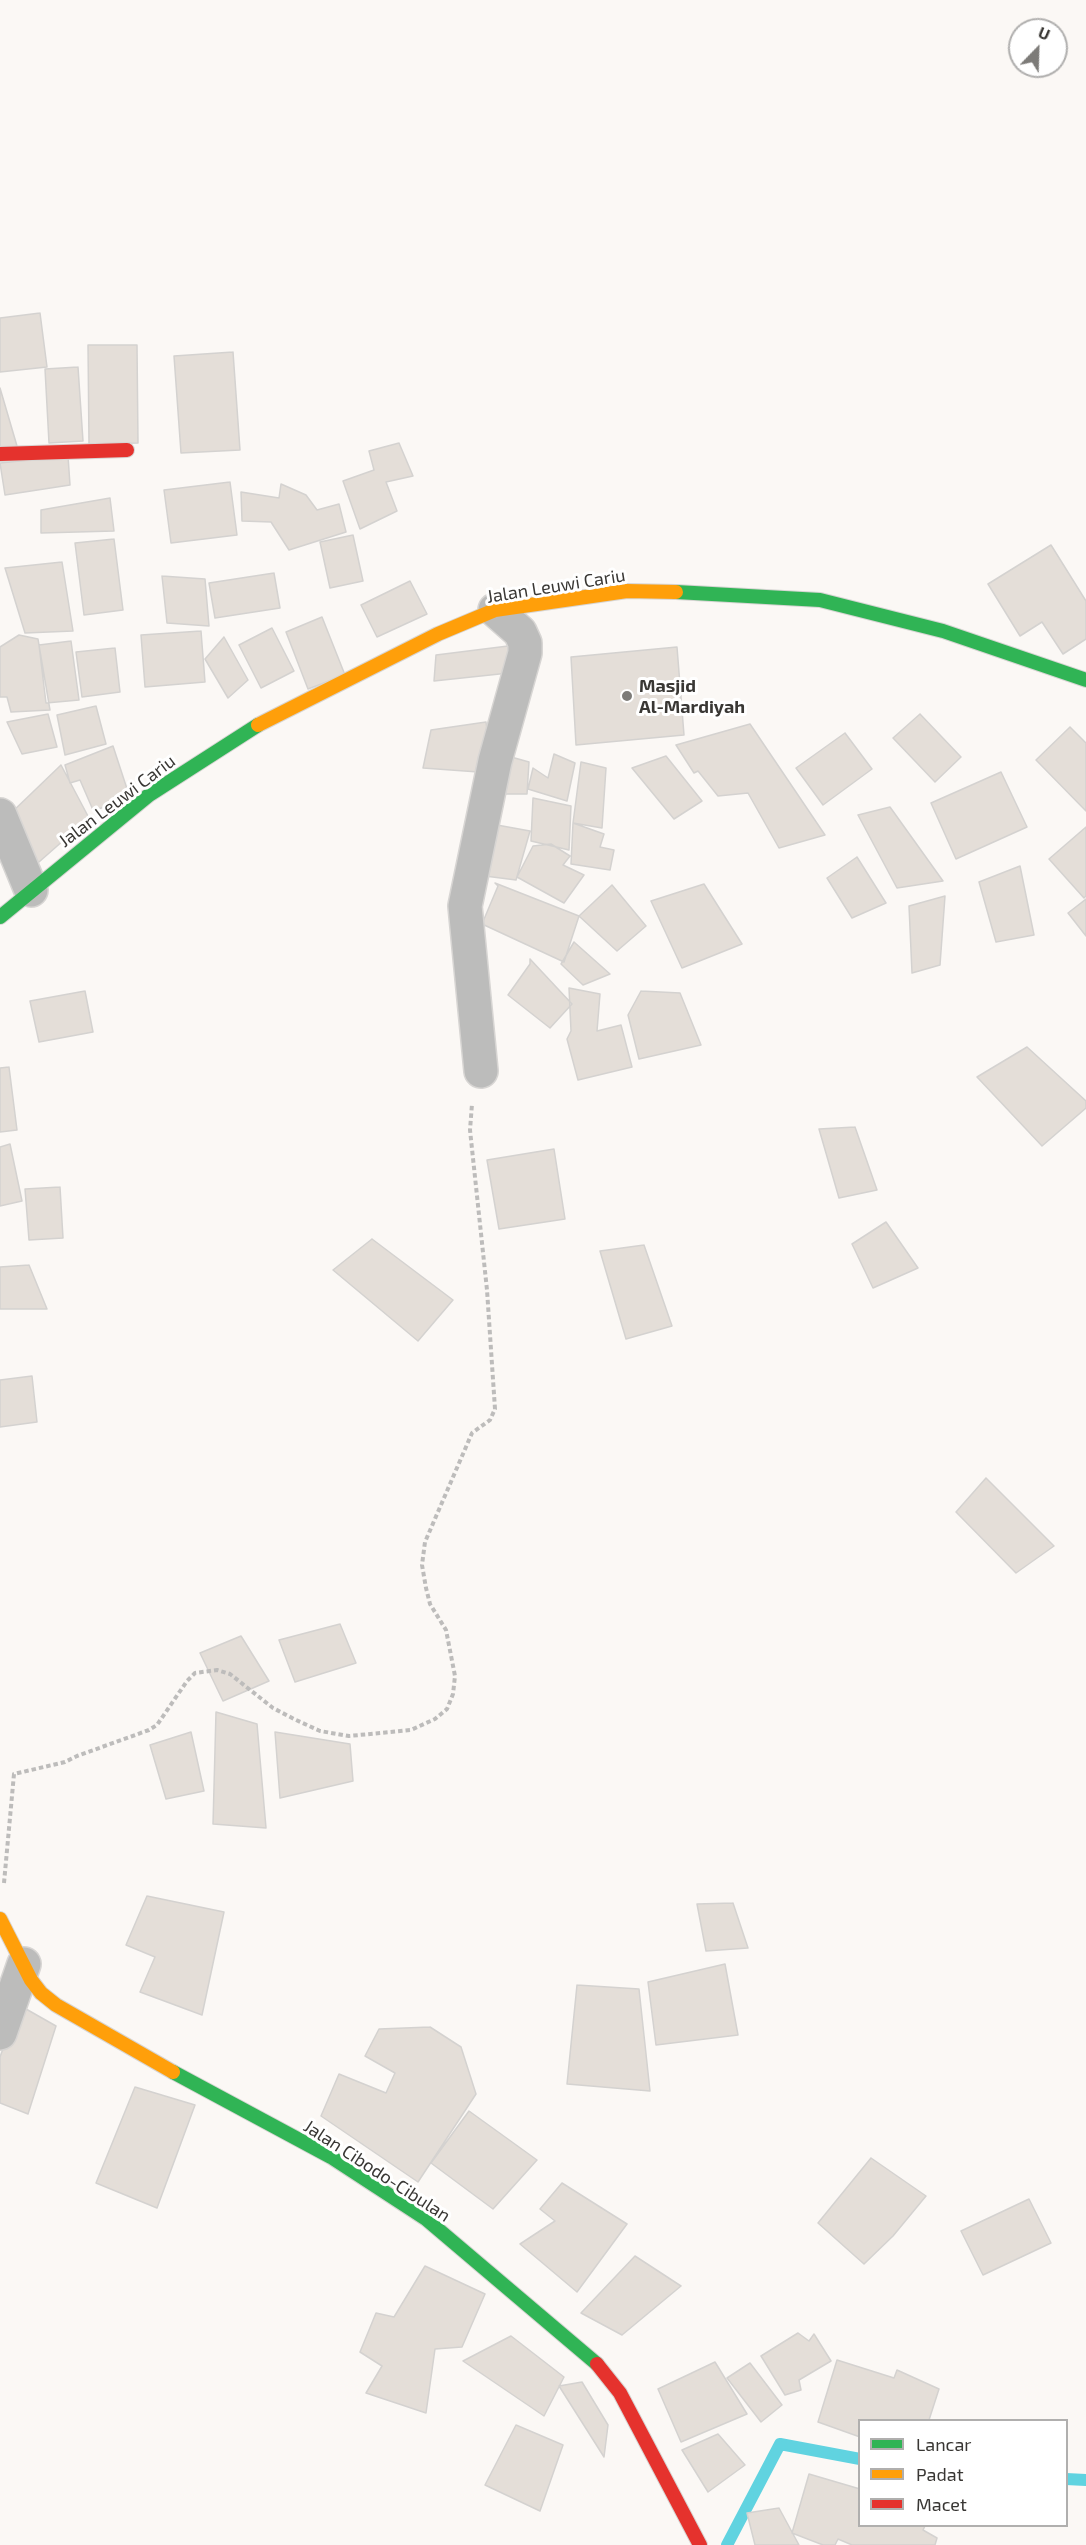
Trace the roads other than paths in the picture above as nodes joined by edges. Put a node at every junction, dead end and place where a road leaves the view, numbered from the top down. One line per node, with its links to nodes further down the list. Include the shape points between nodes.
1 (127, 450): 2 (street)
2 (0, 454)
3 (495, 610): 4 (street, Jalan Leuwi Cariu, via 627,591 692,591 820,600 943,631); 6 (street, Jalan Leuwi Cariu, via 438,634 260,723 149,795); 8 (street, via 520,632 525,653 495,760 465,906)
4 (1086, 680)
5 (0, 815): 6 (street)
6 (31, 890): 7 (street, Jalan Leuwi Cariu)
7 (0, 917)
8 (481, 1071)
9 (0, 1920): 10 (street, Jalan Cibodo-Cibulan)
10 (24, 1964): 11 (street); 12 (street, Jalan Cibodo-Cibulan, via 41,1993 56,2005 331,2157 426,2219 568,2339 597,2364 620,2393)
11 (0, 2033)
12 (700, 2545)

